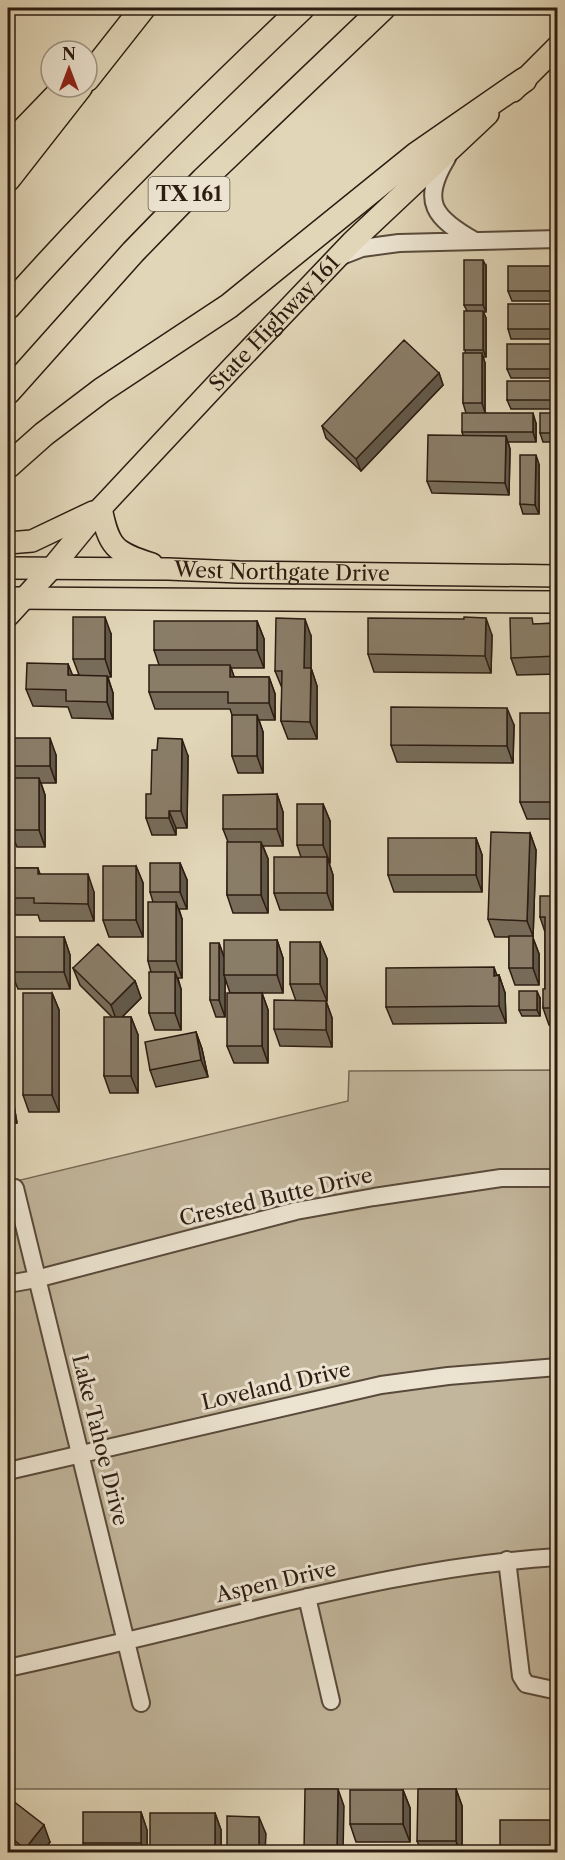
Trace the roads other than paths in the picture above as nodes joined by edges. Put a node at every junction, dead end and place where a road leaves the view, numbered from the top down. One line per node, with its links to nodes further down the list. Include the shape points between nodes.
1 (141, 8): 5 (main road); 6 (highway)
2 (302, 8): 16 (highway, TX 161, via 173,130)
3 (383, 8): 17 (highway, TX 161, via 164,220)
4 (558, 46): 7 (main road, State Highway 161)
5 (99, 50)
6 (99, 63)
7 (524, 80): 11 (main road, State Highway 161); 18 (highway, via 417,154 229,306 102,390)
8 (51, 99): 10 (main road)
9 (71, 99): 12 (highway)
10 (8, 144)
11 (456, 145): 14 (street, via 434,182 436,211 441,219); 15 (main road, State Highway 161)
12 (8, 179)
13 (558, 239): 14 (street)
14 (476, 242): 15 (street, via 399,243 362,248)
15 (337, 258): 19 (main road, State Highway 161)
16 (8, 307)
17 (8, 393)
18 (8, 466)
19 (101, 508): 20 (main road, via 32,541); 22 (main road, via 112,544 127,556); 23 (main road, State Highway 161)
20 (8, 543)
21 (8, 568): 23 (main road, West Northgate Drive)
22 (168, 568): 23 (main road, West Northgate Drive); 24 (main road, West Northgate Drive)
23 (51, 569): 25 (main road, State Highway 161)
24 (558, 576)
25 (15, 598): 26 (main road, West Northgate Drive); 27 (main road, State Highway 161)
26 (558, 602)
27 (8, 616)
28 (558, 1178): 30 (street, Crested Butte Drive, via 501,1178 296,1211)
29 (15, 1188): 30 (street, Lake Tahoe Drive)
30 (36, 1279): 31 (street, Crested Butte Drive); 33 (street, Lake Tahoe Drive)
31 (8, 1284)
32 (558, 1367): 33 (street, Loveland Drive, via 381,1385)
33 (82, 1454): 34 (street, Loveland Drive); 38 (street, Lake Tahoe Drive)
34 (8, 1470)
35 (558, 1557): 36 (street, Aspen Drive)
36 (507, 1560): 37 (street, Aspen Drive); 40 (street, via 521,1676 526,1684)
37 (307, 1597): 38 (street, Aspen Drive); 41 (street)
38 (126, 1641): 39 (street, Aspen Drive); 42 (street, Lake Tahoe Drive)
39 (8, 1668)
40 (558, 1691)
41 (331, 1701)
42 (141, 1703)

